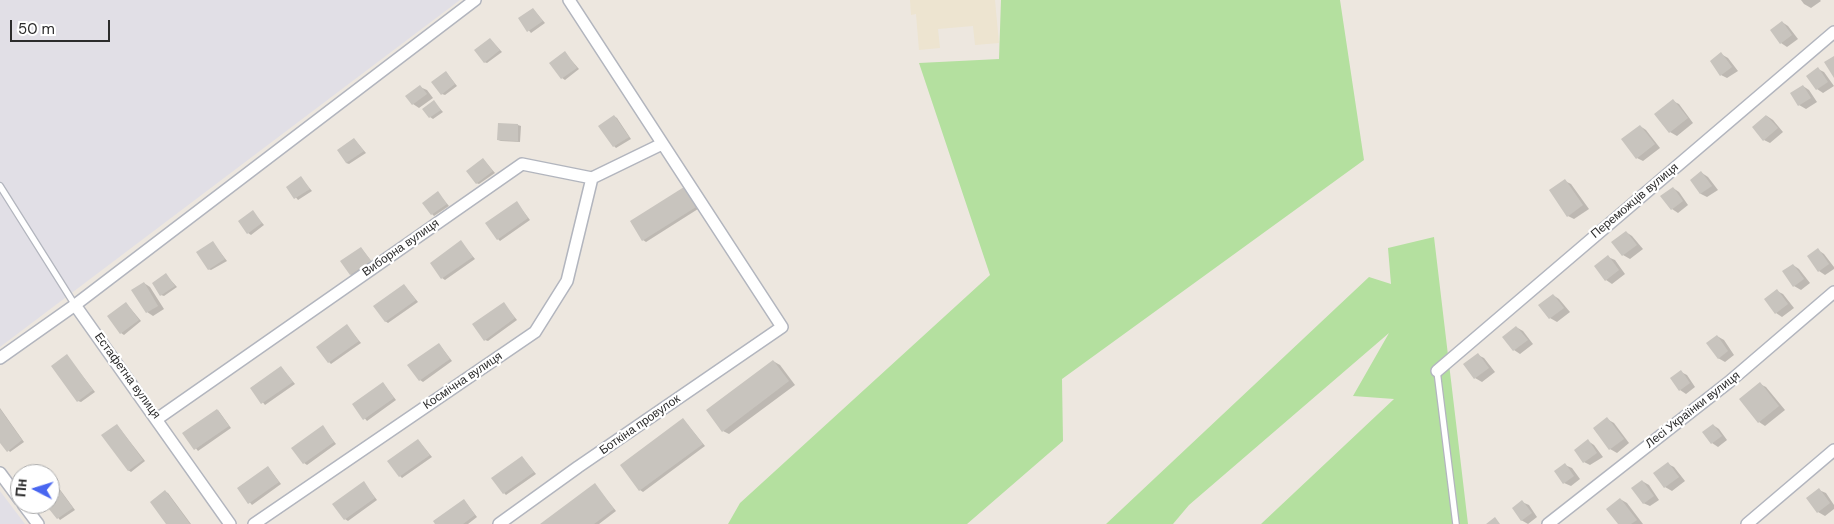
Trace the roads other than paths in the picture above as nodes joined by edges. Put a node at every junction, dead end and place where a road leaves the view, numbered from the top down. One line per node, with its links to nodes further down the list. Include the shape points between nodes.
1 (475, 0): 8 (street)
2 (569, 0): 4 (street)
3 (1834, 32): 10 (street, Переможців вулиця)
4 (662, 144): 5 (street); 17 (street, Боткіна провулок, via 782,327)
5 (592, 178): 11 (street, Виборна вулиця, via 522,164); 16 (street, Космічна вулиця, via 567,281 535,332)
6 (0, 186): 8 (lane)
7 (1834, 292): 19 (street, Лесі Українки вулиця, via 1729,382)
8 (75, 305): 9 (street); 11 (street, Естафетна вулиця)
9 (0, 358)
10 (1437, 371): 18 (lane)
11 (158, 419): 15 (street, Естафетна вулиця)
12 (1834, 450): 20 (street)
13 (0, 472): 14 (street)
14 (10, 486)
15 (230, 524)
16 (254, 524)
17 (499, 524)
18 (1456, 524)
19 (1548, 524)
20 (1747, 524)

